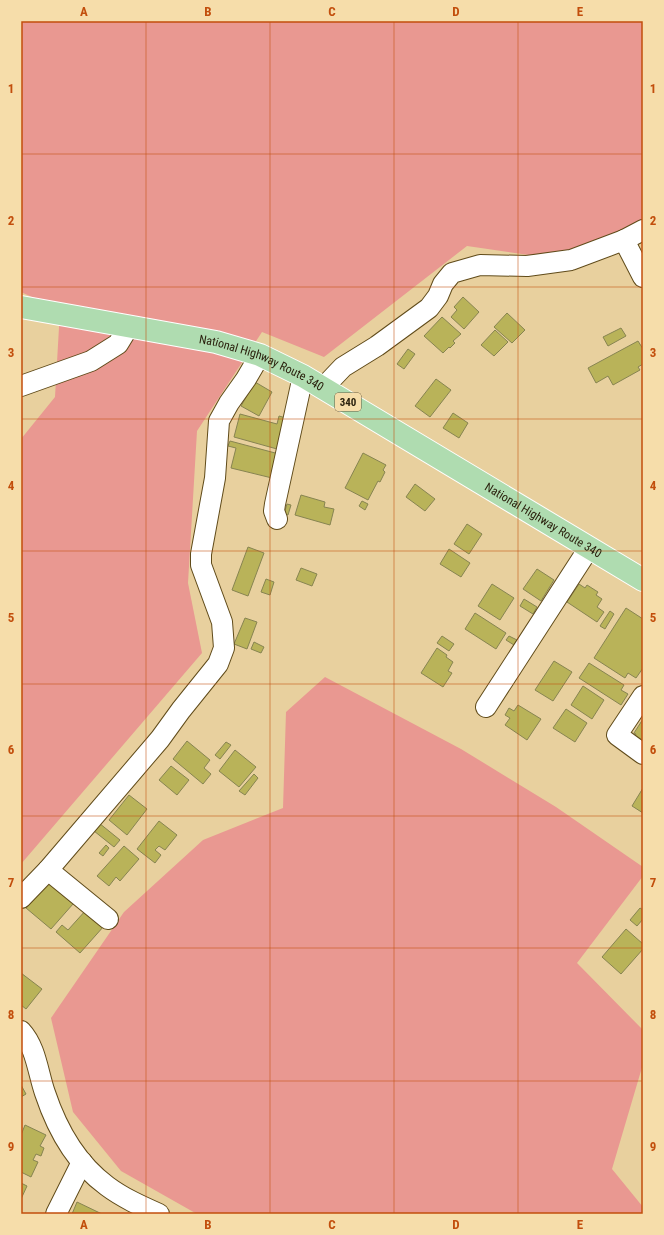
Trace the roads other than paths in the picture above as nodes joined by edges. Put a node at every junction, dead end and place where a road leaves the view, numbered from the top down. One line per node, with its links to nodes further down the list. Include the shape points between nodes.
1 (643, 230): 2 (street)
2 (624, 240): 3 (street); 9 (street, via 570,260 527,266 480,265 452,273 442,284 438,296 429,308 343,367)
3 (643, 277)
4 (21, 307): 5 (highway, National Highway Route 340 / 340)
5 (129, 326): 6 (highway, National Highway Route 340 / 340, via 216,342); 8 (street, via 118,344 91,361)
6 (260, 355): 7 (highway, National Highway Route 340 / 340); 16 (street, via 219,421 215,478 200,554 201,565 222,622 224,648 218,664 160,739)
7 (303, 376): 9 (highway, National Highway Route 340 / 340); 10 (street, via 275,504)
8 (21, 386)
9 (323, 388): 11 (highway, National Highway Route 340 / 340)
10 (277, 519)
11 (589, 548): 12 (highway, National Highway Route 340 / 340); 14 (street)
12 (643, 580)
13 (643, 696): 15 (street, via 617,735)
14 (486, 707)
15 (643, 754)
16 (48, 870): 17 (street); 18 (street)
17 (21, 898)
18 (108, 919)
19 (21, 1031): 20 (street, via 31,1045 45,1094 59,1126 67,1143)
20 (82, 1162): 21 (street); 22 (street, via 107,1186)
21 (56, 1214)
22 (158, 1214)

